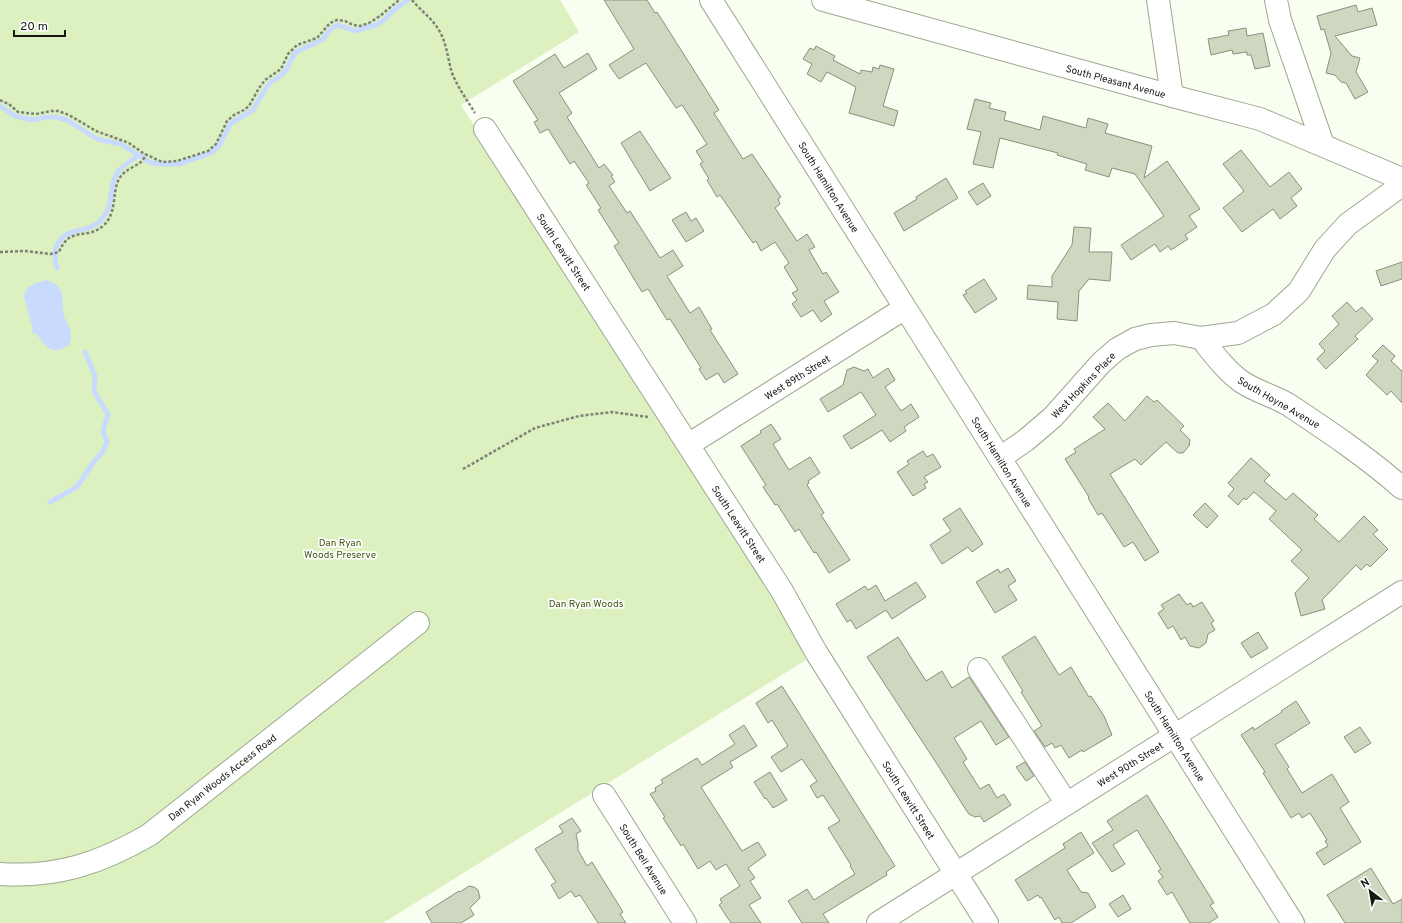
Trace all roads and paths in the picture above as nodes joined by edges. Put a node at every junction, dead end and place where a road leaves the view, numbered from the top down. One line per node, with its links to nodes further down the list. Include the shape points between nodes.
1 (399, 0): 11 (path, via 369,23 360,26 337,20 330,23 317,38 297,45 288,54 281,69 265,80 249,106 227,121 216,144 208,151 177,161 162,162)
2 (711, 0): 15 (street, South Hamilton Avenue)
3 (823, 0): 7 (street, South Pleasant Avenue)
4 (1158, 0): 7 (street)
5 (1276, 0): 10 (street, via 1280,20)
6 (412, 1): 9 (path, via 434,23 441,34 459,89)
7 (1172, 96): 10 (street, South Pleasant Avenue, via 1260,119)
8 (0, 100): 11 (path, via 18,112 36,114 58,111 69,115 96,131 129,143)
9 (485, 129): 17 (street, South Leavitt Street)
10 (1323, 145): 12 (street, South Pleasant Avenue)
11 (146, 154): 14 (path, via 142,162 124,172 118,180 115,203 105,225 67,238 58,252 51,254)
12 (1402, 179)
13 (1402, 185): 16 (street, West Hopkins Place, via 1348,224 1325,249 1299,291 1274,314 1238,332)
14 (0, 252)
15 (905, 308): 18 (street, West 89th Street); 19 (street, South Hamilton Avenue)
16 (1200, 338): 19 (street, West Hopkins Place, via 1174,333 1151,334 1117,349 1101,363 1053,417); 21 (street, South Hoyne Avenue, via 1242,382 1284,402 1333,434)
17 (673, 421): 18 (street, South Leavitt Street); 20 (path, via 612,412 579,416 535,428)
18 (688, 445): 29 (street, South Leavitt Street, via 782,591 816,652)
19 (1000, 458): 25 (street, South Hamilton Avenue)
20 (463, 469)
21 (1402, 488)
22 (1402, 592): 25 (street, West 90th Street)
23 (418, 623): 28 (street, Dan Ryan Woods Access Road, via 148,835 99,860 69,869 42,874)
24 (979, 669): 27 (street)
25 (1175, 735): 27 (street, West 90th Street); 33 (street, South Hamilton Avenue)
26 (604, 795): 30 (street, South Bell Avenue)
27 (1067, 804): 29 (street, West 90th Street)
28 (0, 874)
29 (956, 874): 31 (street, West 90th Street); 32 (street, South Leavitt Street)
30 (685, 923)
31 (878, 923)
32 (987, 923)
33 (1293, 923)

